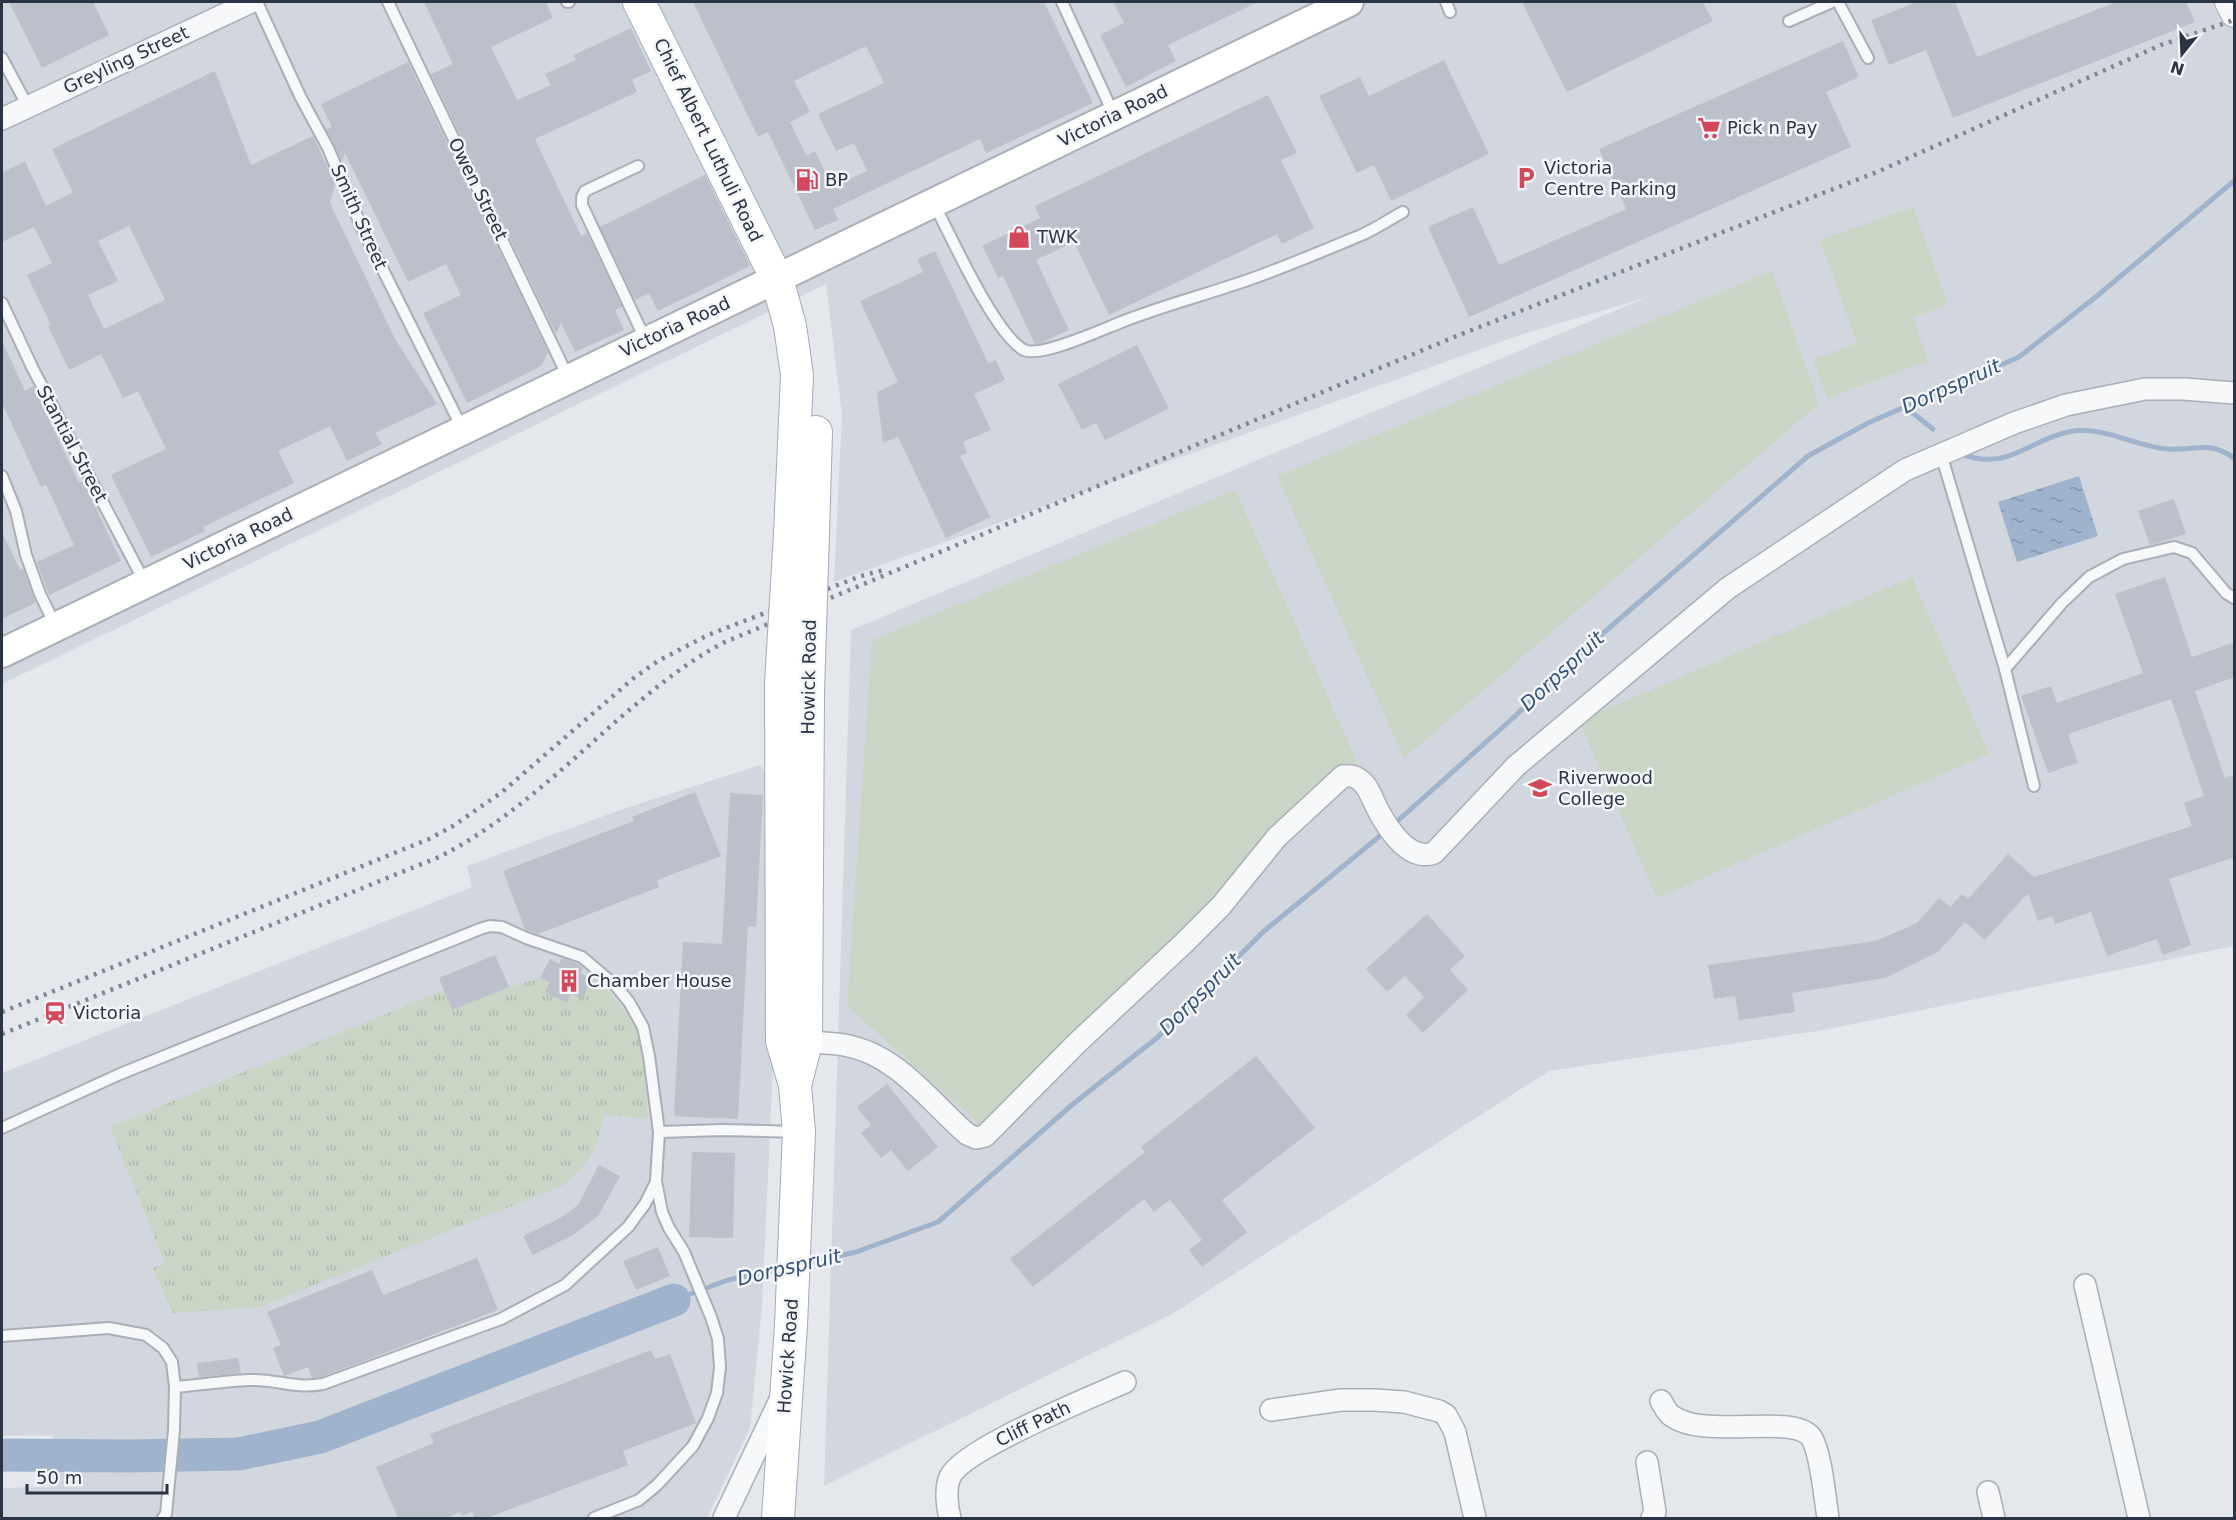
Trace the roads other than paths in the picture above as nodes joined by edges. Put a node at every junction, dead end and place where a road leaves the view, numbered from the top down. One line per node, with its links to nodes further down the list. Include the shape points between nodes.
1 (251, 2): 15 (street, Greyling Street)
2 (257, 2): 26 (lane, Smith Street)
3 (388, 2): 24 (lane, Owen Street)
4 (639, 2): 21 (main road, Chief Albert Luthuli Road)
5 (662, 2): 21 (main road, Chief Albert Luthuli Road)
6 (1062, 2): 16 (lane)
7 (1348, 2): 16 (main road, Victoria Road)
8 (1832, 2): 12 (lane)
9 (1839, 2): 14 (lane)
10 (2228, 2): 11 (street)
11 (2235, 14)
12 (1788, 21)
13 (2, 58): 15 (lane)
14 (1868, 58)
15 (28, 107): 17 (street, Greyling Street)
16 (1114, 115): 19 (main road, Victoria Road)
17 (2, 119)
18 (638, 166): 23 (lane, via 585,191 582,205)
19 (934, 204): 20 (lane, via 993,317 1011,341 1024,350 1036,352 1249,280 1361,235); 21 (main road, Victoria Road)
20 (1403, 212)
21 (786, 275): 23 (main road, Victoria Road); 35 (main road, Howick Road, bridge, via 811,322 818,374 802,533 795,687)
22 (2, 303): 29 (lane, Stantial Street)
23 (646, 341): 24 (main road, Victoria Road)
24 (568, 377): 26 (main road, Victoria Road)
25 (2235, 393): 27 (street, via 2145,389 2107,395 2014,423)
26 (463, 431): 29 (main road, Victoria Road)
27 (1941, 454): 33 (lane); 35 (street, via 1905,470 1728,588 1516,766 1434,853 1422,855 1403,845 1365,784 1344,776 1277,837 1221,906 1077,1043 990,1133 981,1137 967,1134 887,1061 845,1045)
28 (2, 476): 31 (lane, via 36,584)
29 (145, 584): 31 (main road, Victoria Road)
30 (2235, 598): 33 (lane, via 2226,593 2192,553 2174,547 2123,559 2089,577)
31 (56, 626): 32 (main road, Victoria Road)
32 (2, 653)
33 (2005, 669): 34 (lane)
34 (2034, 786)
35 (794, 1042): 38 (main road, Howick Road)
36 (2, 1128): 37 (lane, via 120,1074 490,926 582,957 616,986 643,1027)
37 (659, 1132): 38 (lane); 39 (lane)
38 (799, 1132): 44 (main road, Howick Road)
39 (657, 1181): 43 (lane, via 628,1227 566,1285 501,1319 323,1384 298,1387 248,1380); 50 (lane, via 662,1212 698,1282 718,1339 717,1393 693,1446 657,1485 639,1500)
40 (2085, 1285): 58 (street)
41 (2, 1336): 43 (lane, via 109,1328 140,1333 163,1348 172,1362)
42 (1125, 1382): 53 (street, Cliff Path, via 999,1440 965,1462 950,1477)
43 (175, 1387): 49 (lane)
44 (786, 1387): 51 (street); 52 (main road, Howick Road)
45 (1661, 1401): 56 (street, via 1673,1417 1704,1426 1789,1426 1805,1432 1816,1449)
46 (1271, 1410): 54 (street, via 1341,1400 1374,1400 1404,1402 1446,1415 1455,1432)
47 (1647, 1462): 55 (street, via 1655,1512)
48 (1988, 1492): 57 (street)
49 (166, 1517)
50 (594, 1518)
51 (724, 1518)
52 (778, 1518)
53 (950, 1518)
54 (1475, 1518)
55 (1652, 1518)
56 (1828, 1518)
57 (1994, 1518)
58 (2139, 1518)

